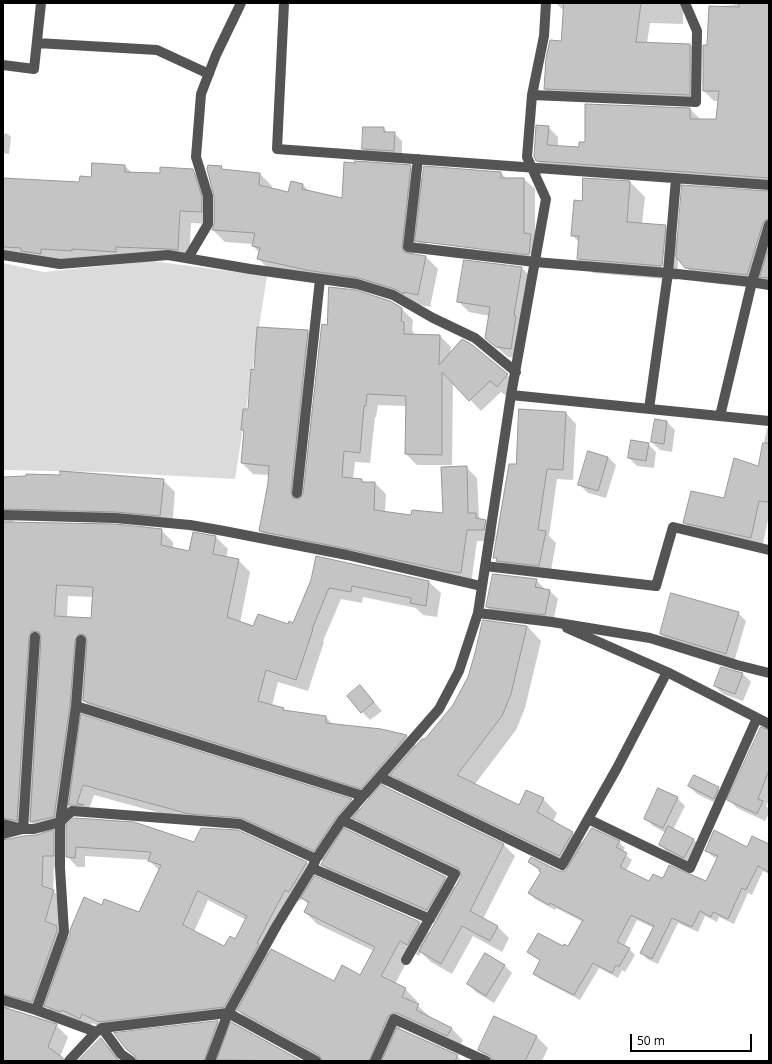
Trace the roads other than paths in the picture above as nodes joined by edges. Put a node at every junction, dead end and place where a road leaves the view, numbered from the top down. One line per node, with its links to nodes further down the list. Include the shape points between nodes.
1 (41, 3): 6 (street)
2 (241, 3): 8 (street)
3 (284, 3): 10 (street, via 277,149)
4 (546, 3): 9 (street, via 544,36)
5 (685, 3): 9 (street, via 698,31 696,102)
6 (37, 43): 7 (street, via 34,69); 8 (street, via 157,50)
7 (3, 65)
8 (209, 74): 16 (street, via 201,94 196,157 208,196 208,224)
9 (532, 95): 11 (street, via 527,157)
10 (418, 159): 11 (street); 17 (street, via 408,247)
11 (532, 167): 12 (street); 17 (street, via 546,199)
12 (676, 178): 13 (street); 18 (street)
13 (769, 185)
14 (769, 225): 20 (street)
15 (3, 255): 16 (street, via 60,264 168,255)
16 (188, 258): 19 (street)
17 (535, 262): 18 (street); 22 (street)
18 (668, 273): 20 (street); 24 (street)
19 (320, 279): 22 (street, via 357,284 393,294 433,318 475,338); 27 (street)
20 (752, 282): 21 (street); 25 (street)
21 (769, 285)
22 (516, 372): 23 (street)
23 (512, 395): 24 (street); 30 (street)
24 (649, 409): 25 (street)
25 (720, 416): 26 (street)
26 (769, 421)
27 (297, 493)
28 (3, 515): 31 (street, via 115,518 190,525 347,555)
29 (769, 550): 30 (street, via 673,527 656,586)
30 (485, 566): 31 (street)
31 (481, 586): 32 (street)
32 (478, 613): 33 (street); 41 (street, via 459,672 439,709)
33 (552, 622): 36 (street); 37 (street, via 650,638)
34 (35, 637): 47 (street)
35 (81, 640): 38 (street)
36 (668, 672): 39 (street); 43 (street)
37 (769, 673)
38 (76, 706): 42 (street); 45 (street)
39 (757, 718): 40 (street); 43 (street, via 690,868)
40 (769, 724)
41 (380, 777): 42 (street); 43 (street, via 562,865)
42 (363, 796): 44 (street)
43 (588, 819)
44 (342, 820): 49 (street); 50 (street, via 455,874)
45 (60, 822): 47 (street, via 34,829); 49 (street, via 72,811 240,824); 53 (street, via 64,932)
46 (3, 824): 47 (street)
47 (23, 829): 48 (street)
48 (3, 834)
49 (314, 863): 50 (street); 54 (street)
50 (430, 919): 51 (street)
51 (406, 960)
52 (3, 1000): 53 (street)
53 (36, 1010): 55 (street)
54 (228, 1013): 55 (street); 58 (street); 59 (street)
55 (99, 1030): 56 (street); 57 (street)
56 (69, 1061)
57 (131, 1061)
58 (210, 1061)
59 (316, 1061)
60 (375, 1061): 61 (street, via 394,1019)
61 (486, 1061)

